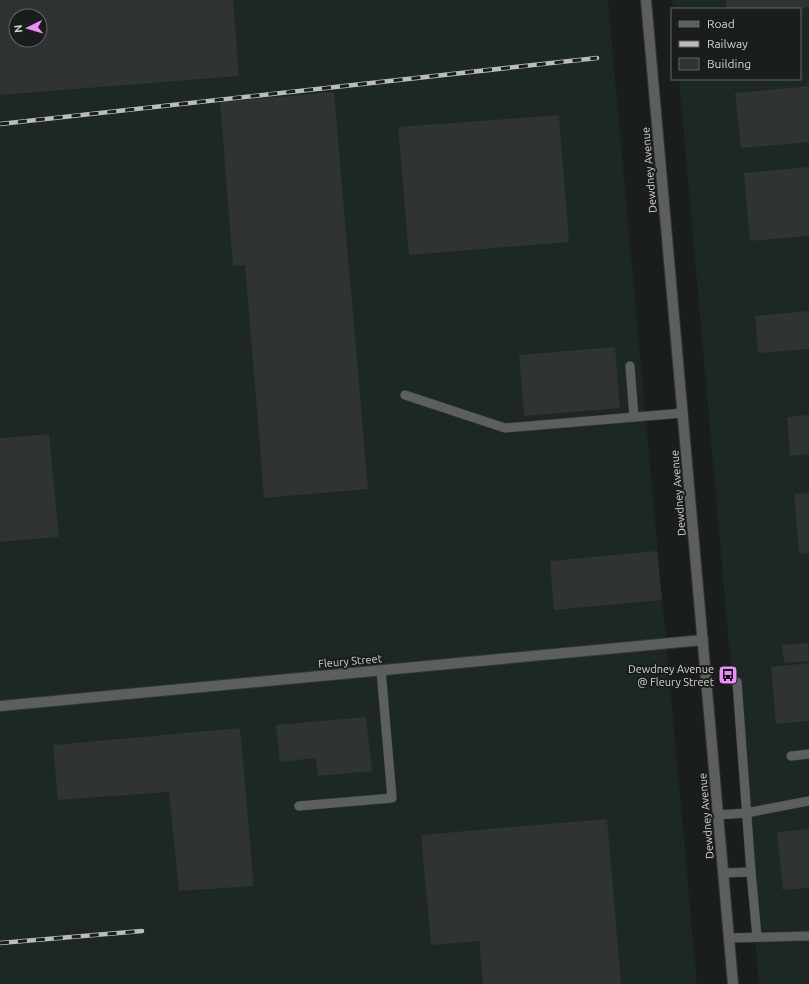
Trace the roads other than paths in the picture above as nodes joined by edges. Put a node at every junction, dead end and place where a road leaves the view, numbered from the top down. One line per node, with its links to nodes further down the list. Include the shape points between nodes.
1 (646, 0): 4 (street, Dewdney Avenue)
2 (630, 366): 5 (lane)
3 (404, 395): 5 (lane, via 505,428)
4 (683, 413): 5 (lane); 6 (street, Dewdney Avenue)
5 (634, 417)
6 (702, 640): 7 (street, Fleury Street); 15 (street, Dewdney Avenue)
7 (381, 670): 9 (street, Fleury Street); 13 (lane, via 392,798)
8 (737, 682): 14 (lane)
9 (0, 706)
10 (809, 754): 11 (lane)
11 (791, 756)
12 (809, 800): 14 (lane)
13 (299, 806)
14 (746, 813): 15 (lane); 16 (lane)
15 (718, 815): 17 (street, Dewdney Avenue)
16 (750, 872): 17 (lane); 19 (lane)
17 (723, 873): 20 (street, Dewdney Avenue)
18 (809, 936): 19 (lane)
19 (757, 937): 20 (lane)
20 (729, 938): 21 (street, Dewdney Avenue)
21 (733, 984)

